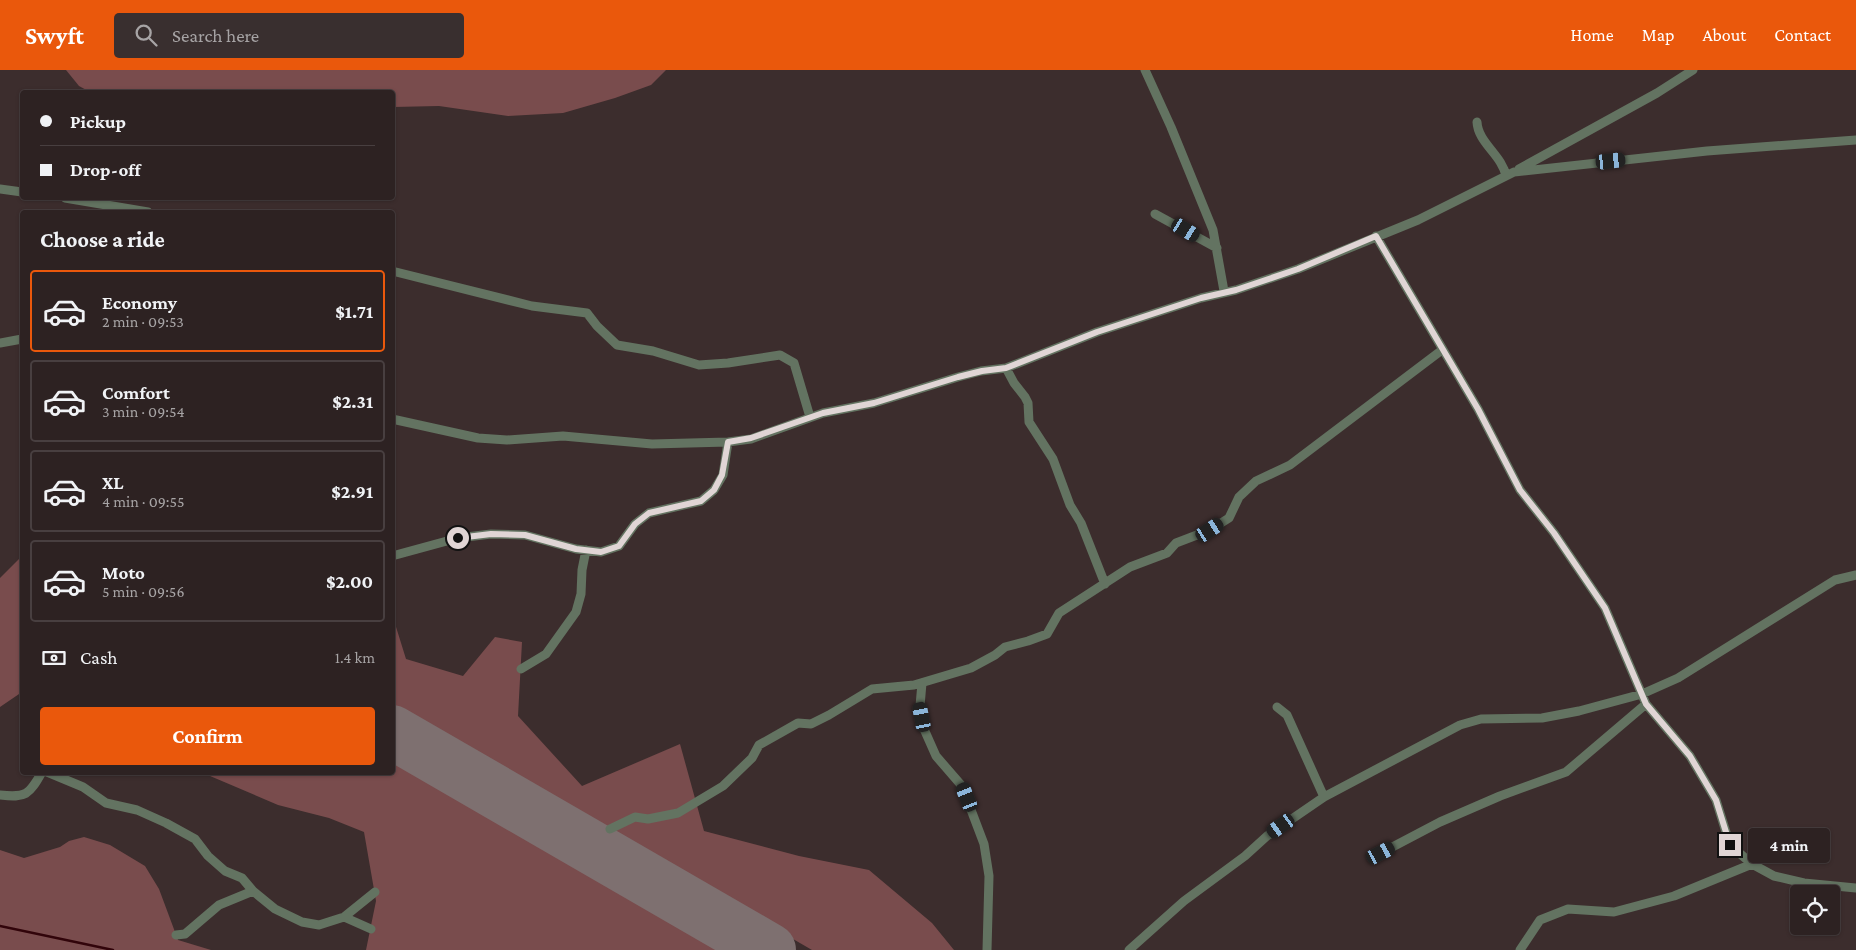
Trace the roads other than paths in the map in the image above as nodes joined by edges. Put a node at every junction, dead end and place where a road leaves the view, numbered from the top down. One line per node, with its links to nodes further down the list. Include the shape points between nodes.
1 (1145, 70): 12 (street, via 1194,182)
2 (1693, 70): 5 (street)
3 (1477, 122): 5 (street, via 1478,131)
4 (1856, 140): 5 (street, via 1707,151)
5 (1510, 174): 11 (street, via 1418,220)
6 (0, 189): 7 (street)
7 (20, 192)
8 (78, 200): 9 (street)
9 (136, 210)
10 (1155, 214): 12 (street)
11 (1376, 236): 14 (street, via 1298,269); 17 (street)
12 (1217, 248): 14 (street)
13 (395, 272): 19 (street, via 532,306 587,313 617,345 653,351 699,365 780,355 794,362)
14 (1224, 291): 18 (street, via 1097,332)
15 (20, 339): 16 (street)
16 (0, 343)
17 (1442, 350): 25 (street, via 1290,465 1256,481 1239,497 1229,518 1210,530 1176,543 1167,553 1130,567); 28 (street, via 1478,409 1520,490 1605,608)
18 (1006, 368): 19 (street, via 982,371 874,403); 25 (street, via 1028,403 1029,422 1053,459)
19 (810, 417): 21 (street, via 751,438)
20 (395, 420): 21 (street, via 478,438 506,440 563,436 652,444)
21 (728, 442): 22 (street, via 722,475 708,496 701,501 649,513 635,524 619,546 601,552)
22 (586, 550): 23 (street, via 525,535 491,534 458,538); 26 (street, via 576,612 546,654)
23 (395, 555)
24 (1856, 575): 28 (street, via 1835,580 1678,678)
25 (1105, 584): 27 (street, via 1059,613 1047,634 1005,647 971,668)
26 (521, 669)
27 (922, 683): 35 (street, via 872,689 812,724 798,723 759,745 752,758 723,786 678,813 648,819 635,817); 44 (street, via 920,706 924,729 936,756 962,786 984,844 989,876)
28 (1642, 694): 29 (street); 34 (street, via 1542,718 1482,719 1460,724)
29 (1646, 704): 36 (street, via 1566,772 1440,822); 37 (street, via 1690,756 1716,800 1730,845)
30 (1277, 707): 34 (street, via 1287,715)
31 (40, 775): 33 (street, via 26,795)
32 (53, 775): 39 (street, via 83,787 106,803 137,810 195,839 208,856 242,878)
33 (0, 795)
34 (1324, 797): 45 (street, via 1267,836)
35 (610, 829)
36 (1381, 853)
37 (1752, 864): 38 (street, via 1774,876 1804,883); 46 (street, via 1674,896 1614,912 1568,909 1540,920)
38 (1856, 888)
39 (253, 891): 41 (street, via 275,909 302,922 319,924); 43 (street, via 219,905 185,934)
40 (375, 892): 41 (street)
41 (344, 917): 42 (street)
42 (371, 928)
43 (176, 935)
44 (987, 950)
45 (1129, 950)
46 (1520, 950)

